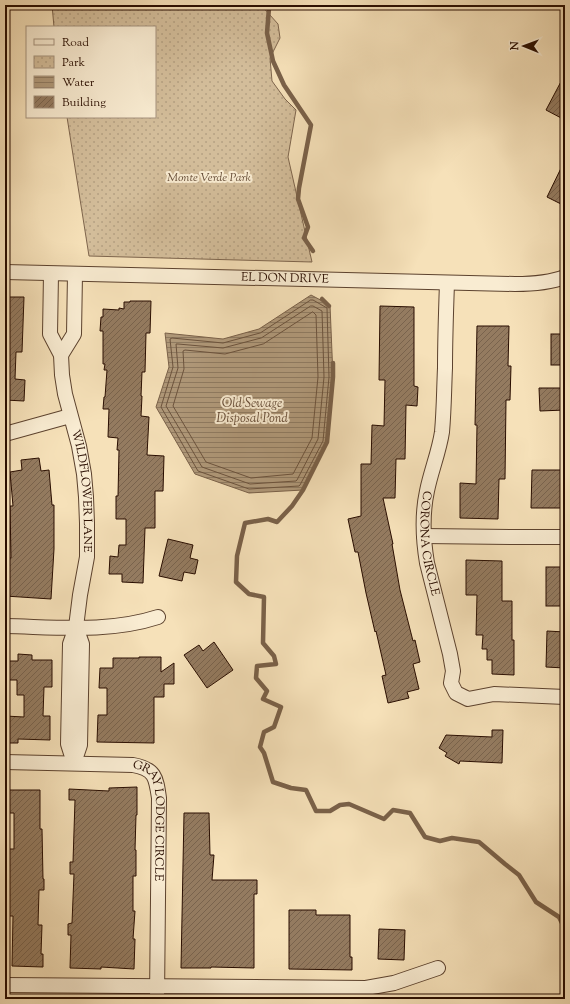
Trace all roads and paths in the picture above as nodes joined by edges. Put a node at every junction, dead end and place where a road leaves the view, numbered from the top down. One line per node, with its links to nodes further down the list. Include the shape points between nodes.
1 (5, 272): 2 (street, EL DON DRIVE)
2 (51, 274): 3 (street, EL DON DRIVE); 6 (street, WILDFLOWER LANE, via 50,334)
3 (75, 274): 5 (street, EL DON DRIVE); 6 (street, WILDFLOWER LANE, via 74,334)
4 (565, 278): 5 (street, EL DON DRIVE, via 532,284)
5 (447, 283): 9 (street, CORONA CIRCLE, via 444,410 439,448 424,504)
6 (62, 355): 7 (street, WILDFLOWER LANE, via 62,375)
7 (70, 416): 8 (street); 13 (street, WILDFLOWER LANE, via 79,446 87,510 86,557)
8 (5, 434)
9 (424, 536): 10 (street); 14 (street, CORONA CIRCLE, via 427,563 450,654 453,671 451,683 456,693 468,698 494,694)
10 (565, 537)
11 (158, 617): 13 (street, via 114,627)
12 (5, 626): 13 (street)
13 (76, 627): 16 (street, WILDFLOWER LANE, via 82,644 75,676 75,718 80,744)
14 (565, 697)
15 (5, 762): 16 (street, GRAY LODGE CIRCLE)
16 (74, 763): 19 (street, GRAY LODGE CIRCLE, via 144,767 153,774 157,785)
17 (438, 968): 19 (street, via 394,983 366,988)
18 (5, 985): 19 (street)
19 (157, 993)

